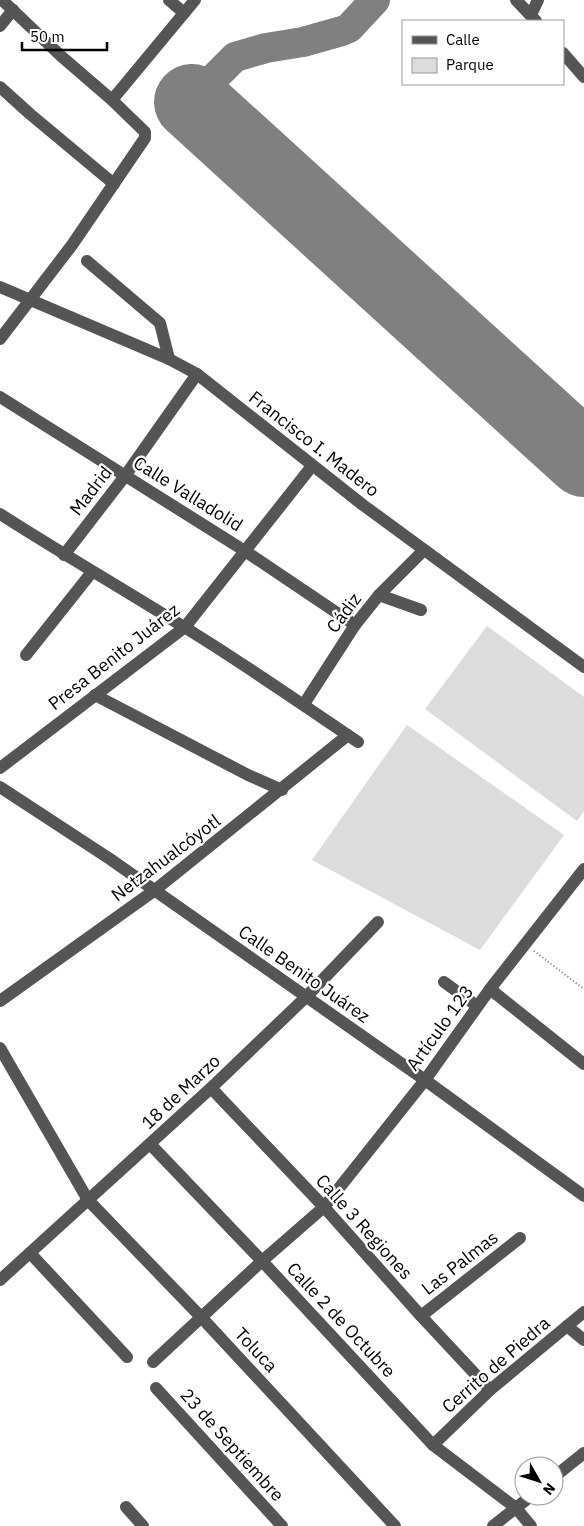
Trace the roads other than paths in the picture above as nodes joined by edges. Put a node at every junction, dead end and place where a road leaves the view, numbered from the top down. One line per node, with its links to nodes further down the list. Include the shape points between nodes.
1 (2, 0): 6 (street)
2 (169, 0): 7 (street)
3 (195, 0): 7 (street)
4 (516, 0): 8 (street)
5 (538, 0): 8 (street)
6 (13, 10): 9 (street); 13 (street)
7 (184, 13): 13 (street)
8 (533, 18)
9 (0, 26)
10 (564, 54): 11 (street)
11 (584, 77)
12 (0, 87): 14 (street)
13 (112, 100): 14 (street, via 144,132 145,138)
14 (114, 184): 17 (street)
15 (87, 261): 19 (street, via 160,323)
16 (0, 287): 17 (street, Francisco I. Madero)
17 (29, 301): 18 (street); 19 (street, Francisco I. Madero)
18 (0, 339)
19 (169, 359): 20 (street, Francisco I. Madero)
20 (197, 374): 22 (street, Francisco I. Madero); 23 (street, Madrid)
21 (0, 397): 23 (street, Calle Valladolid)
22 (312, 466): 25 (street, Presa Benito Juárez); 26 (street, Francisco I. Madero)
23 (125, 476): 25 (street, Calle Valladolid); 27 (street, Madrid)
24 (0, 514): 27 (street)
25 (245, 550): 31 (street, Calle Valladolid); 32 (street, Presa Benito Juárez)
26 (424, 550): 29 (street, Cádiz); 34 (street, Francisco I. Madero)
27 (64, 555): 28 (street)
28 (92, 572): 32 (street); 33 (street)
29 (379, 595): 30 (street); 31 (street, Cádiz)
30 (421, 610)
31 (355, 625): 36 (street, Cádiz)
32 (185, 628): 35 (street, Presa Benito Juárez); 36 (street)
33 (26, 655)
34 (584, 668)
35 (95, 695): 37 (street, Presa Benito Juárez); 39 (street)
36 (304, 704): 39 (street, Netzahualcóyotl, via 353,739)
37 (0, 768)
38 (0, 787): 41 (street, Calle Benito Juárez)
39 (282, 790): 41 (street, Netzahualcóyotl)
40 (584, 869): 44 (street, Artículo 123)
41 (156, 890): 45 (street, Calle Benito Juárez); 46 (street, Netzahualcóyotl)
42 (378, 922): 45 (street, 18 de Marzo)
43 (444, 982): 47 (street)
44 (490, 989): 47 (street, Artículo 123); 49 (street)
45 (306, 997): 50 (street, Calle Benito Juárez); 51 (street, 18 de Marzo)
46 (0, 1001)
47 (477, 1006): 50 (street, Artículo 123)
48 (0, 1048): 54 (street, Toluca)
49 (584, 1064)
50 (425, 1080): 53 (street, Calle Benito Juárez); 55 (street, Artículo 123)
51 (211, 1088): 52 (street, 18 de Marzo); 55 (street, Calle 3 Regiones)
52 (150, 1144): 54 (street, 18 de Marzo); 58 (street, Calle 2 de Octubre)
53 (584, 1196)
54 (88, 1200): 57 (street, 18 de Marzo); 62 (street, Toluca)
55 (324, 1207): 58 (street, Artículo 123); 61 (street, Calle 3 Regiones)
56 (520, 1238): 61 (street, Las Palmas)
57 (30, 1253): 59 (street, 18 de Marzo); 65 (street)
58 (262, 1261): 62 (street, Artículo 123); 69 (street, Calle 2 de Octubre)
59 (1, 1277)
60 (584, 1312): 63 (street, Cerrito de Piedra)
61 (421, 1316): 68 (street, Calle 3 Regiones)
62 (202, 1318): 66 (street, Artículo 123); 77 (street, Toluca)
63 (567, 1326): 64 (street); 68 (street, Cerrito de Piedra)
64 (584, 1340)
65 (127, 1358)
66 (153, 1362)
67 (156, 1388): 76 (street, 23 de Septiembre)
68 (490, 1390): 69 (street, Cerrito de Piedra)
69 (433, 1445): 74 (street, Calle 2 de Octubre)
70 (584, 1453): 71 (street)
71 (564, 1469)
72 (518, 1506): 74 (street)
73 (126, 1507): 75 (street)
74 (516, 1508): 78 (street); 79 (street, Calle 2 de Octubre)
75 (143, 1526)
76 (282, 1526)
77 (395, 1526)
78 (493, 1526)
79 (531, 1526)

